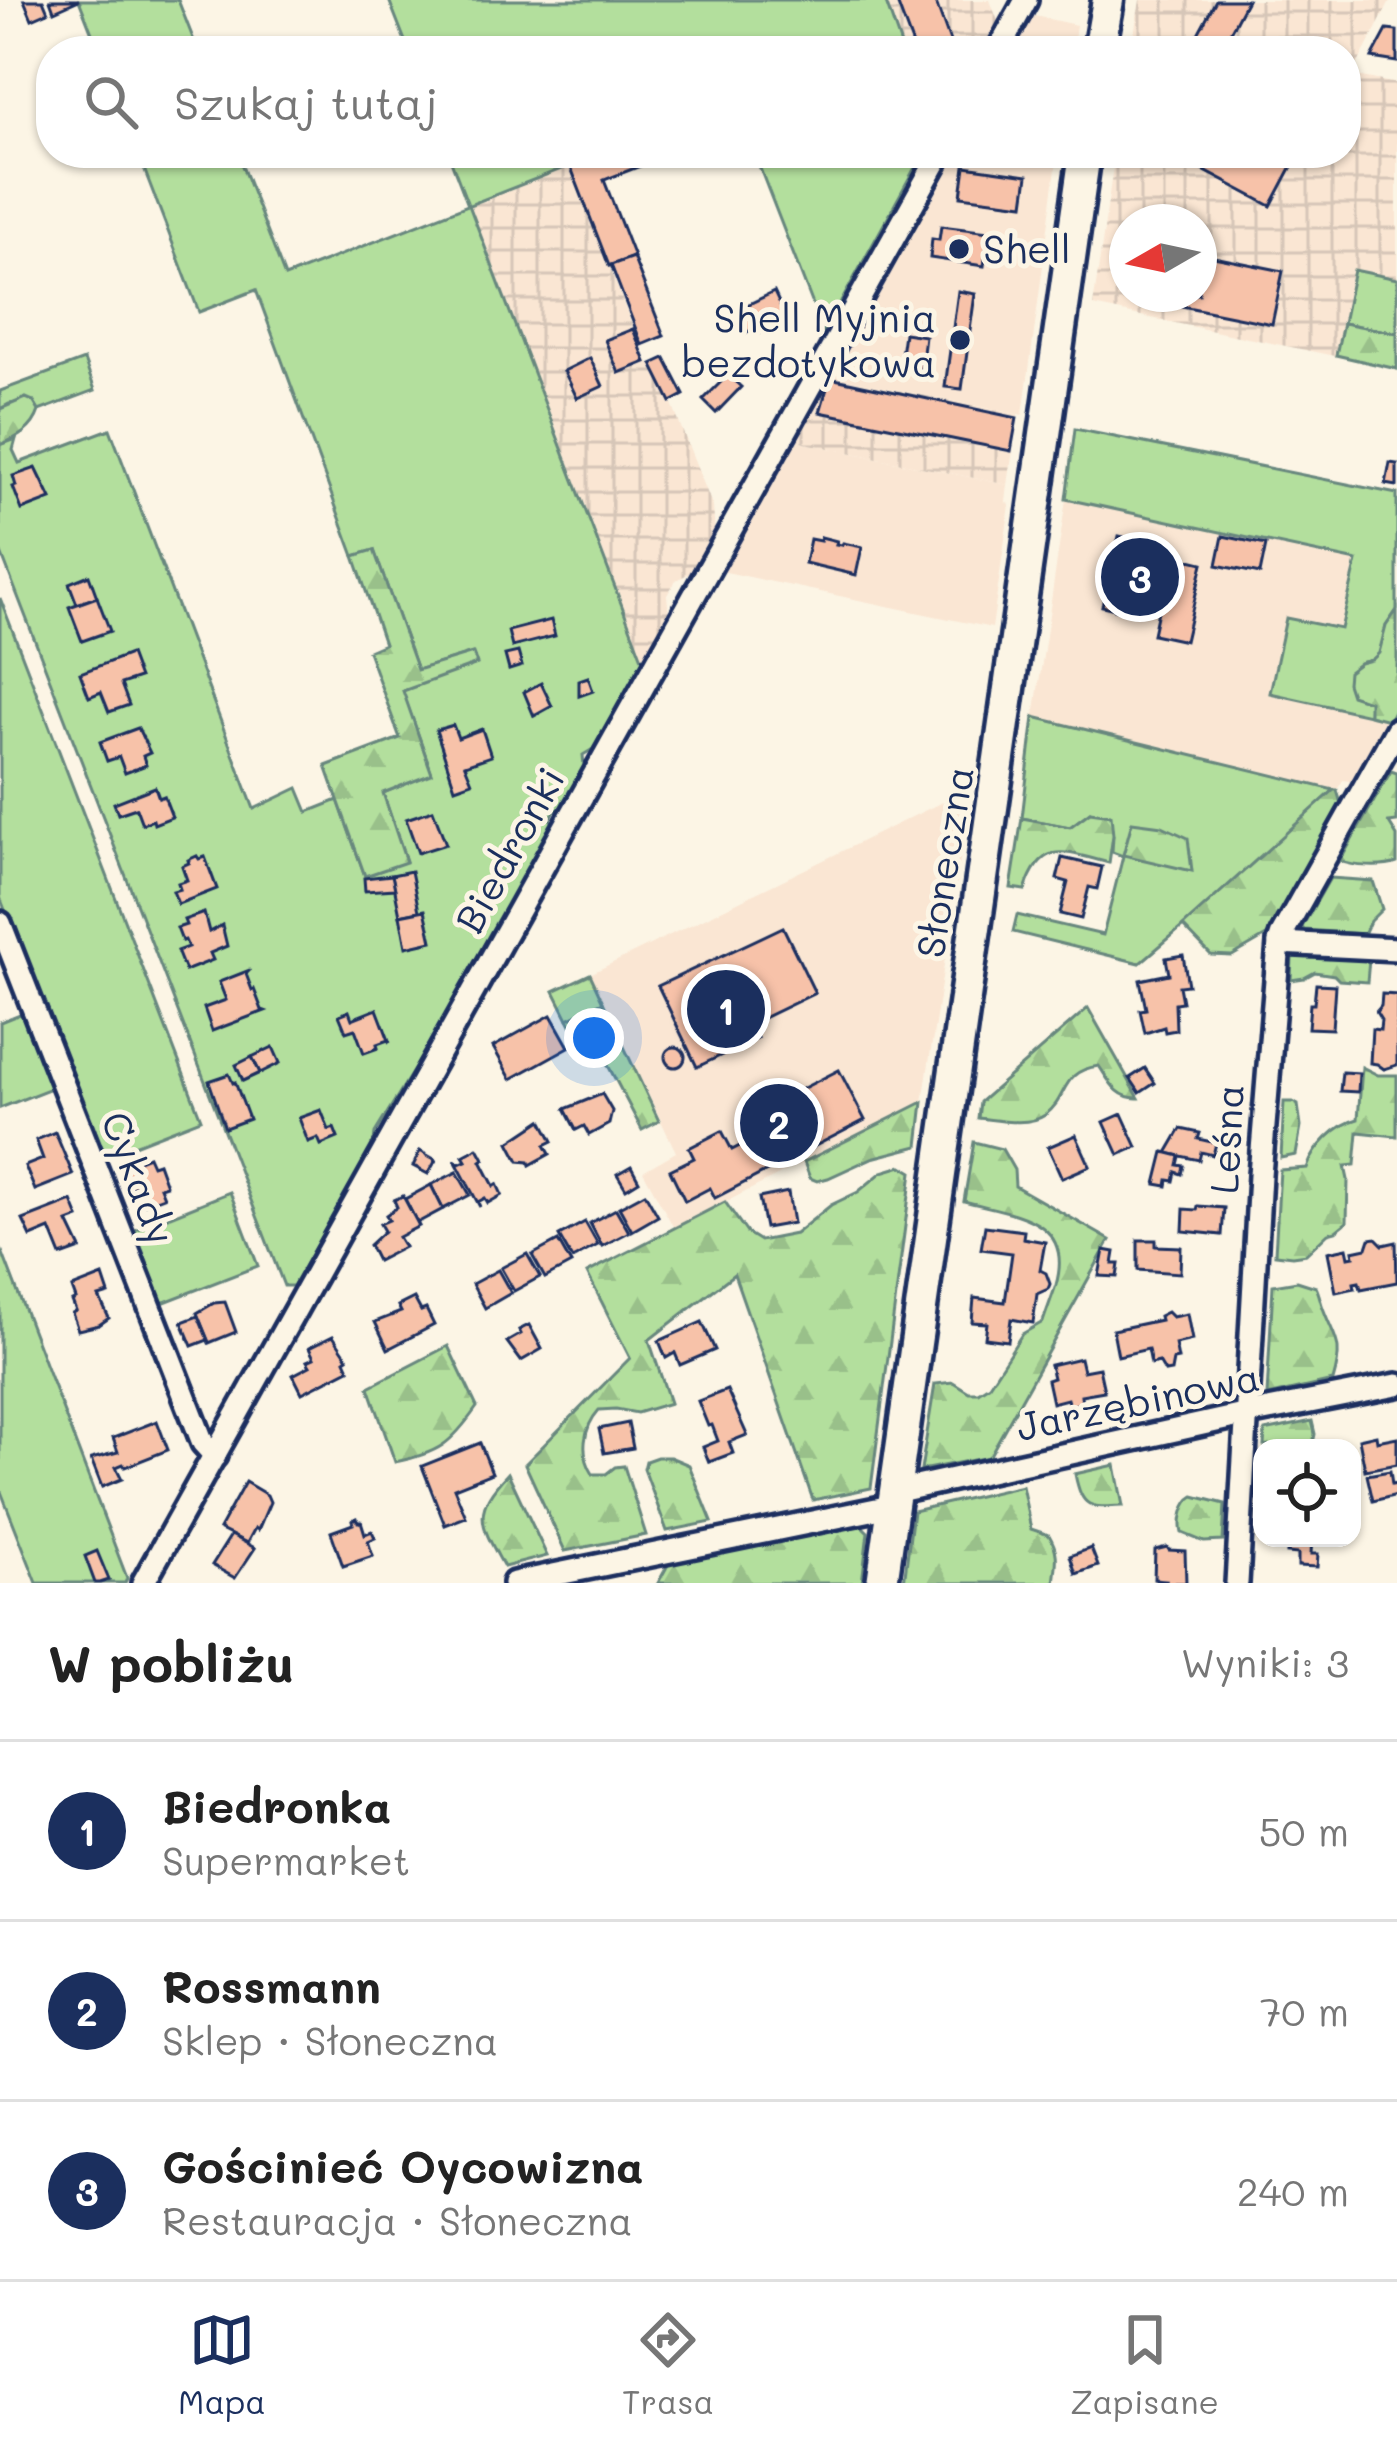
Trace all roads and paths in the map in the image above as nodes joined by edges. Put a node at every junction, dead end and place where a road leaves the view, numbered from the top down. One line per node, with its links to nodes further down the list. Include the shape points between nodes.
1 (1026, 0): 3 (street)
2 (1108, 0): 4 (main road)
3 (1006, 36)
4 (1102, 36)
5 (933, 168): 13 (street, Biedronki)
6 (1083, 168): 14 (main road, Słoneczna)
7 (1397, 729): 9 (street, Leśna)
8 (0, 923): 13 (street, Cykady, via 202,1443)
9 (1279, 943): 10 (street); 12 (street, Leśna)
10 (1397, 949)
11 (1397, 1385): 12 (street, Jarzębinowa)
12 (1248, 1414): 14 (street, Jarzębinowa); 20 (street, Leśna)
13 (215, 1456): 16 (street, Biedronki)
14 (892, 1499): 15 (street, Jarzębinowa); 19 (main road, Słoneczna)
15 (644, 1556): 17 (street, Jarzębinowa); 18 (street)
16 (143, 1583)
17 (514, 1583)
18 (642, 1583)
19 (882, 1583)
20 (1237, 1583)

